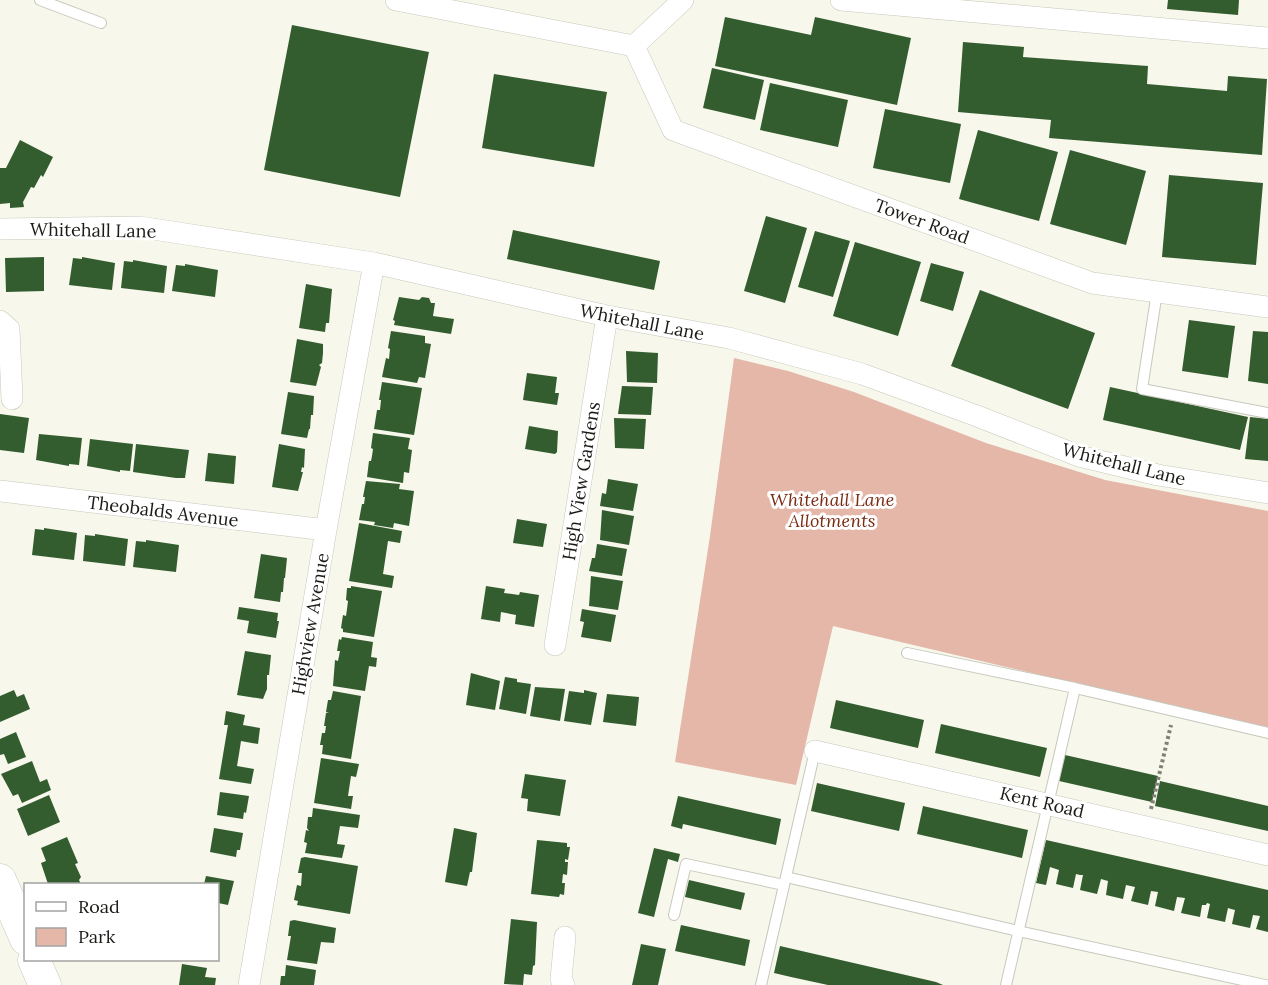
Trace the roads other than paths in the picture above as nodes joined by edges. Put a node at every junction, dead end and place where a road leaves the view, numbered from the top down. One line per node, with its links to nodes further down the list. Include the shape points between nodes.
1 (40, 0): 5 (lane)
2 (396, 0): 7 (street)
3 (683, 0): 7 (street)
4 (841, 0): 6 (street)
5 (101, 23)
6 (1268, 38)
7 (634, 46): 10 (street, Tower Road, via 673,130 1092,283)
8 (0, 230): 9 (street, Whitehall Lane, via 140,227)
9 (374, 263): 12 (street, Whitehall Lane); 18 (street, Highview Avenue)
10 (1156, 292): 11 (street, Tower Road); 15 (lane, via 1142,389)
11 (1268, 307)
12 (607, 316): 17 (street, Whitehall Lane, via 729,338 862,374 1079,456 1158,475); 19 (street, High View Gardens)
13 (0, 321): 14 (street, via 9,329)
14 (12, 399)
15 (1268, 413)
16 (0, 491): 18 (street, Theobalds Avenue)
17 (1268, 493)
18 (326, 530): 34 (street, Highview Avenue)
19 (555, 645)
20 (906, 653): 21 (lane)
21 (1075, 688): 22 (lane); 24 (lane)
22 (1268, 733)
23 (815, 751): 24 (street, Kent Road); 26 (lane)
24 (1049, 804): 25 (street, Kent Road); 29 (lane)
25 (1268, 855)
26 (785, 881): 28 (lane, via 686,864); 29 (lane); 36 (lane)
27 (2, 893): 30 (main road)
28 (674, 915)
29 (1018, 931): 37 (lane); 38 (lane)
30 (24, 935)
31 (565, 937): 35 (street, via 561,980)
32 (34, 961): 33 (main road)
33 (45, 985)
34 (249, 985)
35 (564, 985)
36 (761, 985)
37 (1006, 985)
38 (1264, 985)

